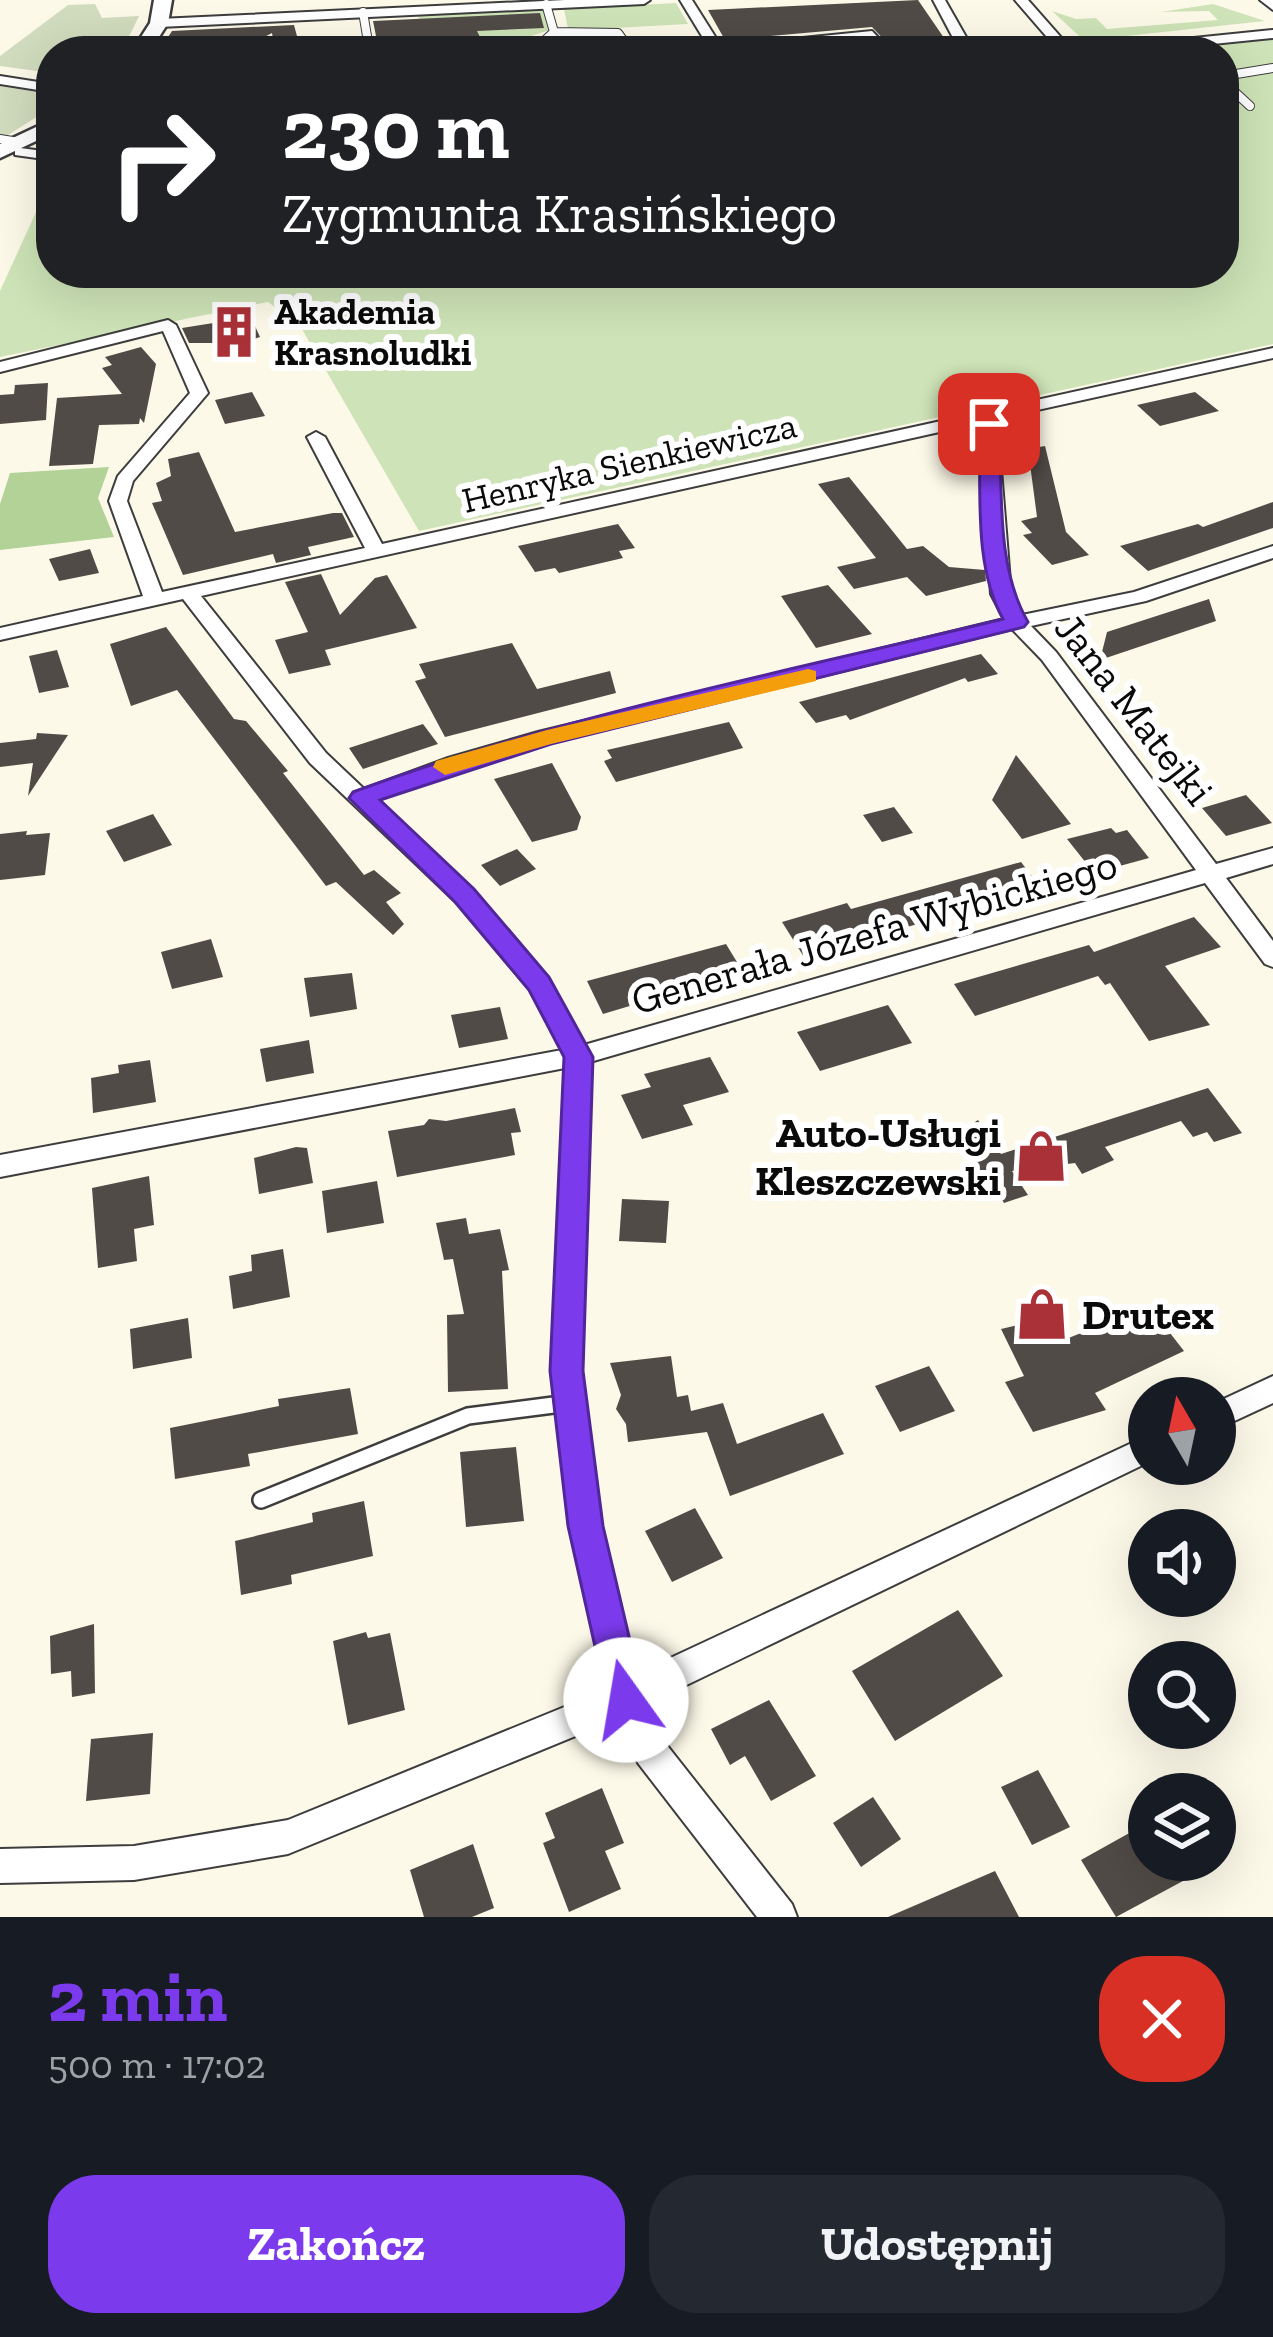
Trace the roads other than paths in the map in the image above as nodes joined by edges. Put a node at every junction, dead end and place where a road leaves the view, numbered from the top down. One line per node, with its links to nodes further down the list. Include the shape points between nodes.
1 (164, 0): 10 (street)
2 (644, 0): 7 (street)
3 (686, 0): 17 (street)
4 (938, 0): 18 (street)
5 (1021, 0): 19 (street)
6 (1266, 0): 8 (street)
7 (546, 4): 9 (street); 11 (lane)
8 (1273, 6)
9 (363, 12): 10 (street); 14 (lane)
10 (151, 26): 13 (street)
11 (554, 32): 15 (lane); 16 (lane)
12 (1273, 34): 20 (street)
13 (147, 36)
14 (366, 36)
15 (550, 36)
16 (620, 36)
17 (709, 36)
18 (958, 36)
19 (1053, 36)
20 (1239, 37)
21 (1273, 68): 22 (lane)
22 (1239, 76)
23 (6, 81): 24 (street)
24 (36, 86)
25 (1239, 95): 26 (lane)
26 (1250, 106)
27 (21, 141): 28 (street)
28 (0, 166)
29 (1273, 353): 31 (street, Henryka Sienkiewicza)
30 (0, 367): 36 (street, via 170,328 200,393 124,480 118,501)
31 (988, 415): 33 (street, Henryka Sienkiewicza); 37 (street, Jana Matejki, via 1000,594)
32 (316, 437): 33 (street)
33 (377, 552): 35 (street, Henryka Sienkiewicza)
34 (1273, 552): 37 (street, via 1138,597)
35 (189, 594): 36 (street, Henryka Sienkiewicza); 39 (street, via 310,749)
36 (154, 601): 38 (street, Henryka Sienkiewicza)
37 (1016, 622): 39 (street, via 547,737); 41 (street, Jana Matejki)
38 (0, 634)
39 (362, 798): 43 (street, via 464,896 539,984)
40 (1273, 856): 41 (street, Generała Józefa Wybickiego)
41 (1212, 874): 42 (street, Jana Matejki); 43 (street, Generała Józefa Wybickiego)
42 (1273, 958)
43 (578, 1057): 44 (street, Generała Józefa Wybickiego); 46 (street)
44 (0, 1166)
45 (1273, 1389): 47 (street)
46 (570, 1403): 49 (lane, via 468,1416); 50 (street, via 586,1526)
47 (1236, 1407)
48 (1128, 1458): 50 (street)
49 (261, 1500)
50 (626, 1700): 51 (street, via 288,1837 134,1863); 52 (street, via 650,1751)
51 (0, 1866)
52 (779, 1917)

